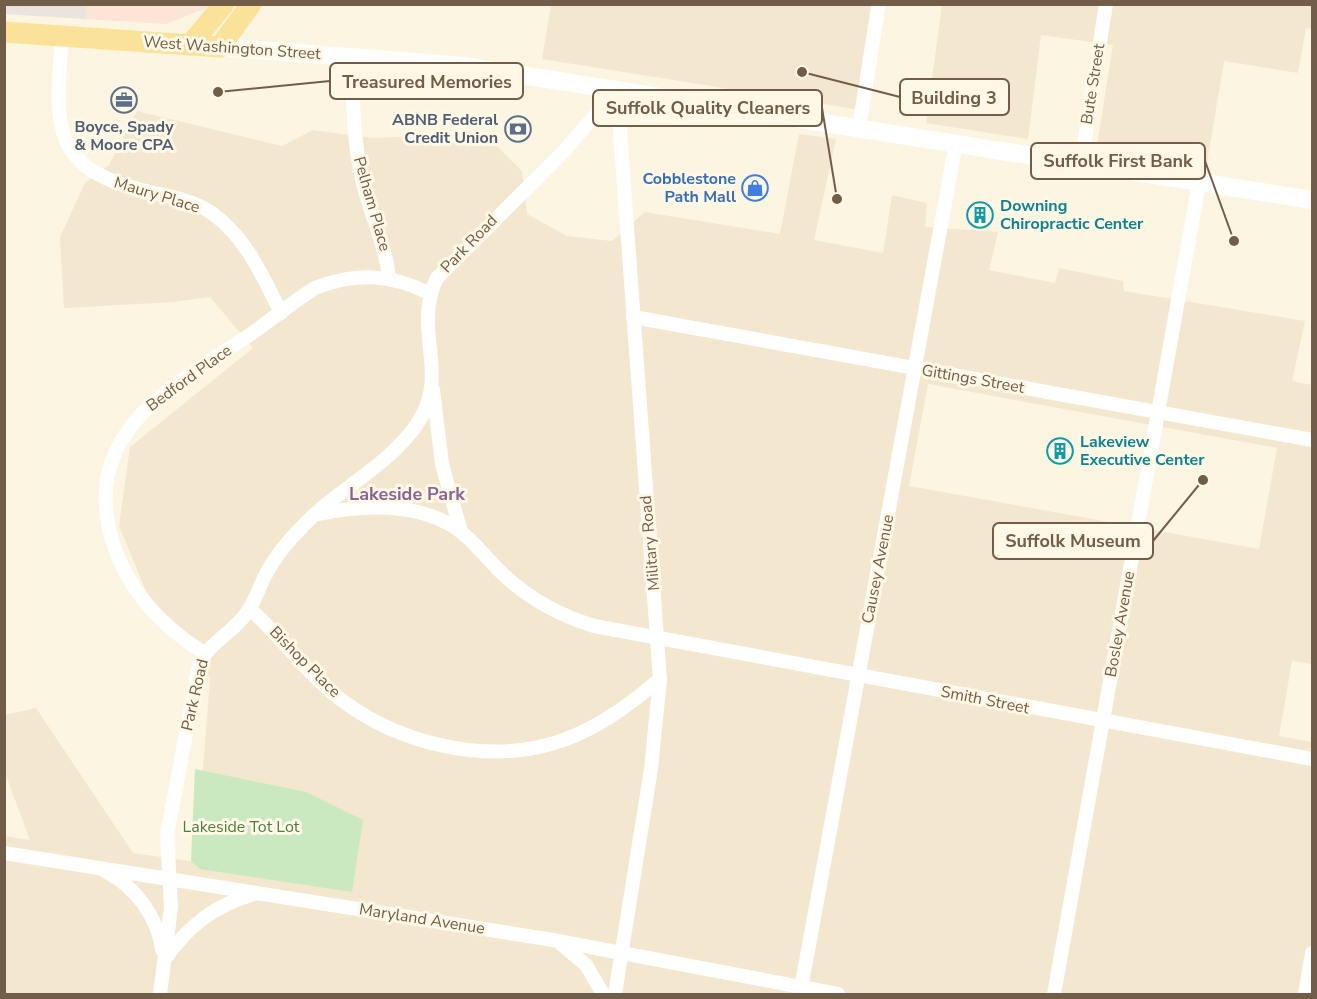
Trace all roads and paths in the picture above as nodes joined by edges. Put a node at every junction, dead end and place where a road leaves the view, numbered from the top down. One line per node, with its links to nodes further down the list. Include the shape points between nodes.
1 (224, 4): 7 (main road)
2 (251, 4): 8 (main road)
3 (879, 4): 11 (street)
4 (1106, 4): 13 (street, Bute Street)
5 (4, 32): 6 (main road, West Washington Street)
6 (62, 36): 7 (main road, West Washington Street); 18 (street, Maury Place, via 57,107 63,136 71,150 108,180 189,202 218,217 248,252)
7 (190, 45): 8 (main road, West Washington Street)
8 (220, 47): 9 (main road, West Washington Street)
9 (352, 58): 10 (main road, West Washington Street, via 452,65); 16 (street, Pelham Place, via 361,176 386,254)
10 (617, 90): 11 (main road, West Washington Street); 17 (street, Park Road, via 565,150 441,273); 19 (street, Military Road)
11 (858, 127): 12 (main road, West Washington Street)
12 (956, 143): 13 (main road, West Washington Street); 20 (street, Causey Avenue)
13 (1081, 164): 14 (main road, West Washington Street)
14 (1199, 183): 15 (main road, West Washington Street); 22 (street, Bosley Avenue)
15 (1312, 200)
16 (389, 278): 17 (street, Bedford Place); 18 (street, Bedford Place, via 357,276 337,280 315,288)
17 (429, 293): 21 (street, Park Road, via 426,315)
18 (281, 313): 28 (street, Bedford Place, via 144,411 120,441 109,463 105,508 117,556 150,609)
19 (633, 317): 20 (street, Gittings Street); 27 (street, Military Road)
20 (915, 369): 22 (street, Gittings Street); 29 (street, Causey Avenue)
21 (432, 382): 24 (street, Park Road, via 425,410 408,435 367,475); 25 (street, via 442,464)
22 (1159, 413): 23 (street, Gittings Street); 31 (street, Bosley Avenue)
23 (1312, 440)
24 (314, 516): 25 (street, via 368,507 396,509 442,520); 26 (street, Park Road, via 280,551)
25 (461, 532): 27 (street, Smith Street, via 506,577 552,610 594,626)
26 (250, 609): 28 (street, Park Road); 30 (street, Bishop Place, via 347,704 401,733 436,744 496,750 550,744 607,720)
27 (659, 639): 29 (street, Smith Street); 30 (street, Military Road)
28 (204, 653): 35 (street, Park Road, via 167,835)
29 (858, 676): 31 (street, Smith Street); 41 (street, Causey Avenue)
30 (660, 679): 38 (street, Military Road, via 651,769)
31 (1102, 722): 32 (street, Smith Street); 46 (street, Bosley Avenue)
32 (1312, 759)
33 (4, 853): 34 (street, Maryland Avenue)
34 (99, 868): 35 (street, Maryland Avenue); 40 (street, via 120,880 145,907 158,933)
35 (170, 879): 36 (street, Maryland Avenue); 40 (street, Park Road, via 171,907)
36 (257, 893): 37 (street, Maryland Avenue); 40 (street, via 210,912 192,926)
37 (553, 940): 38 (street, Maryland Avenue); 43 (street, via 585,965)
38 (621, 953): 41 (street, Maryland Avenue); 44 (street, Military Road)
39 (1312, 954): 47 (street)
40 (164, 961): 42 (street, Park Road)
41 (801, 991): 45 (street, Maryland Avenue)
42 (160, 994)
43 (603, 994)
44 (615, 994)
45 (838, 994)
46 (1054, 994)
47 (1305, 994)

